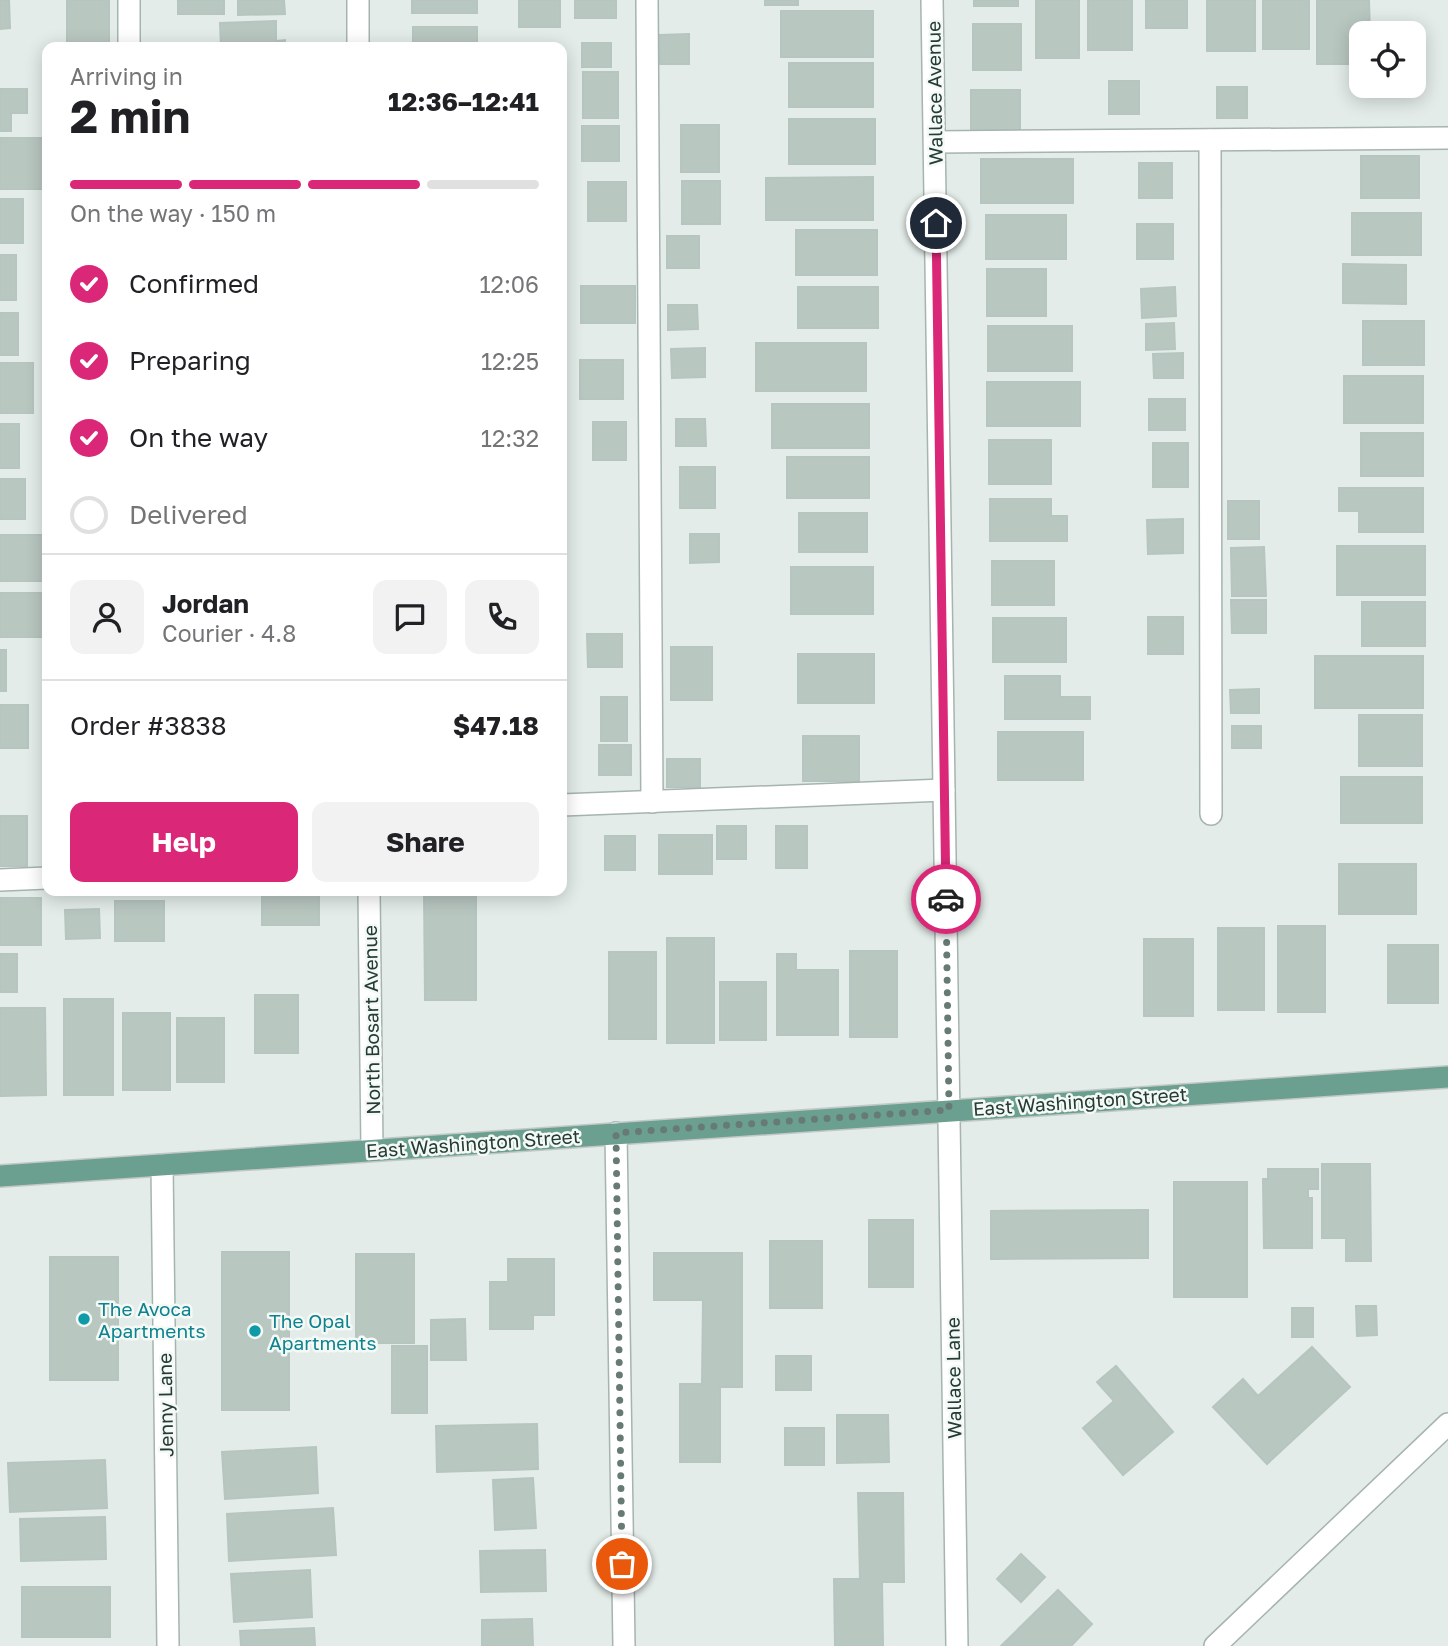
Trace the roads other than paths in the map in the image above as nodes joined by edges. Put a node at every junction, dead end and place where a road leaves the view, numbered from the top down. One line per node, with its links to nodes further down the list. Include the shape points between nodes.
1 (129, 0): 5 (street)
2 (358, 0): 6 (street)
3 (647, 0): 11 (street)
4 (932, 0): 9 (street, Wallace Avenue)
5 (129, 42)
6 (358, 42)
7 (1448, 138): 8 (street)
8 (1210, 140): 9 (street); 13 (street)
9 (934, 142): 10 (street, Wallace Avenue)
10 (944, 790): 11 (street); 18 (street, Wallace Avenue)
11 (652, 802): 12 (street)
12 (567, 805)
13 (1211, 814)
14 (42, 878): 15 (street)
15 (0, 880)
16 (369, 896): 20 (street, North Bosart Avenue)
17 (1448, 1077): 18 (main road, East Washington Street)
18 (949, 1110): 19 (main road, East Washington Street); 26 (street, Wallace Lane)
19 (616, 1133): 20 (main road, East Washington Street); 25 (street)
20 (372, 1150): 21 (main road, East Washington Street)
21 (162, 1165): 22 (main road, East Washington Street); 24 (street, Jenny Lane)
22 (0, 1176)
23 (1448, 1424): 27 (street)
24 (168, 1646)
25 (624, 1646)
26 (957, 1646)
27 (1215, 1646)

